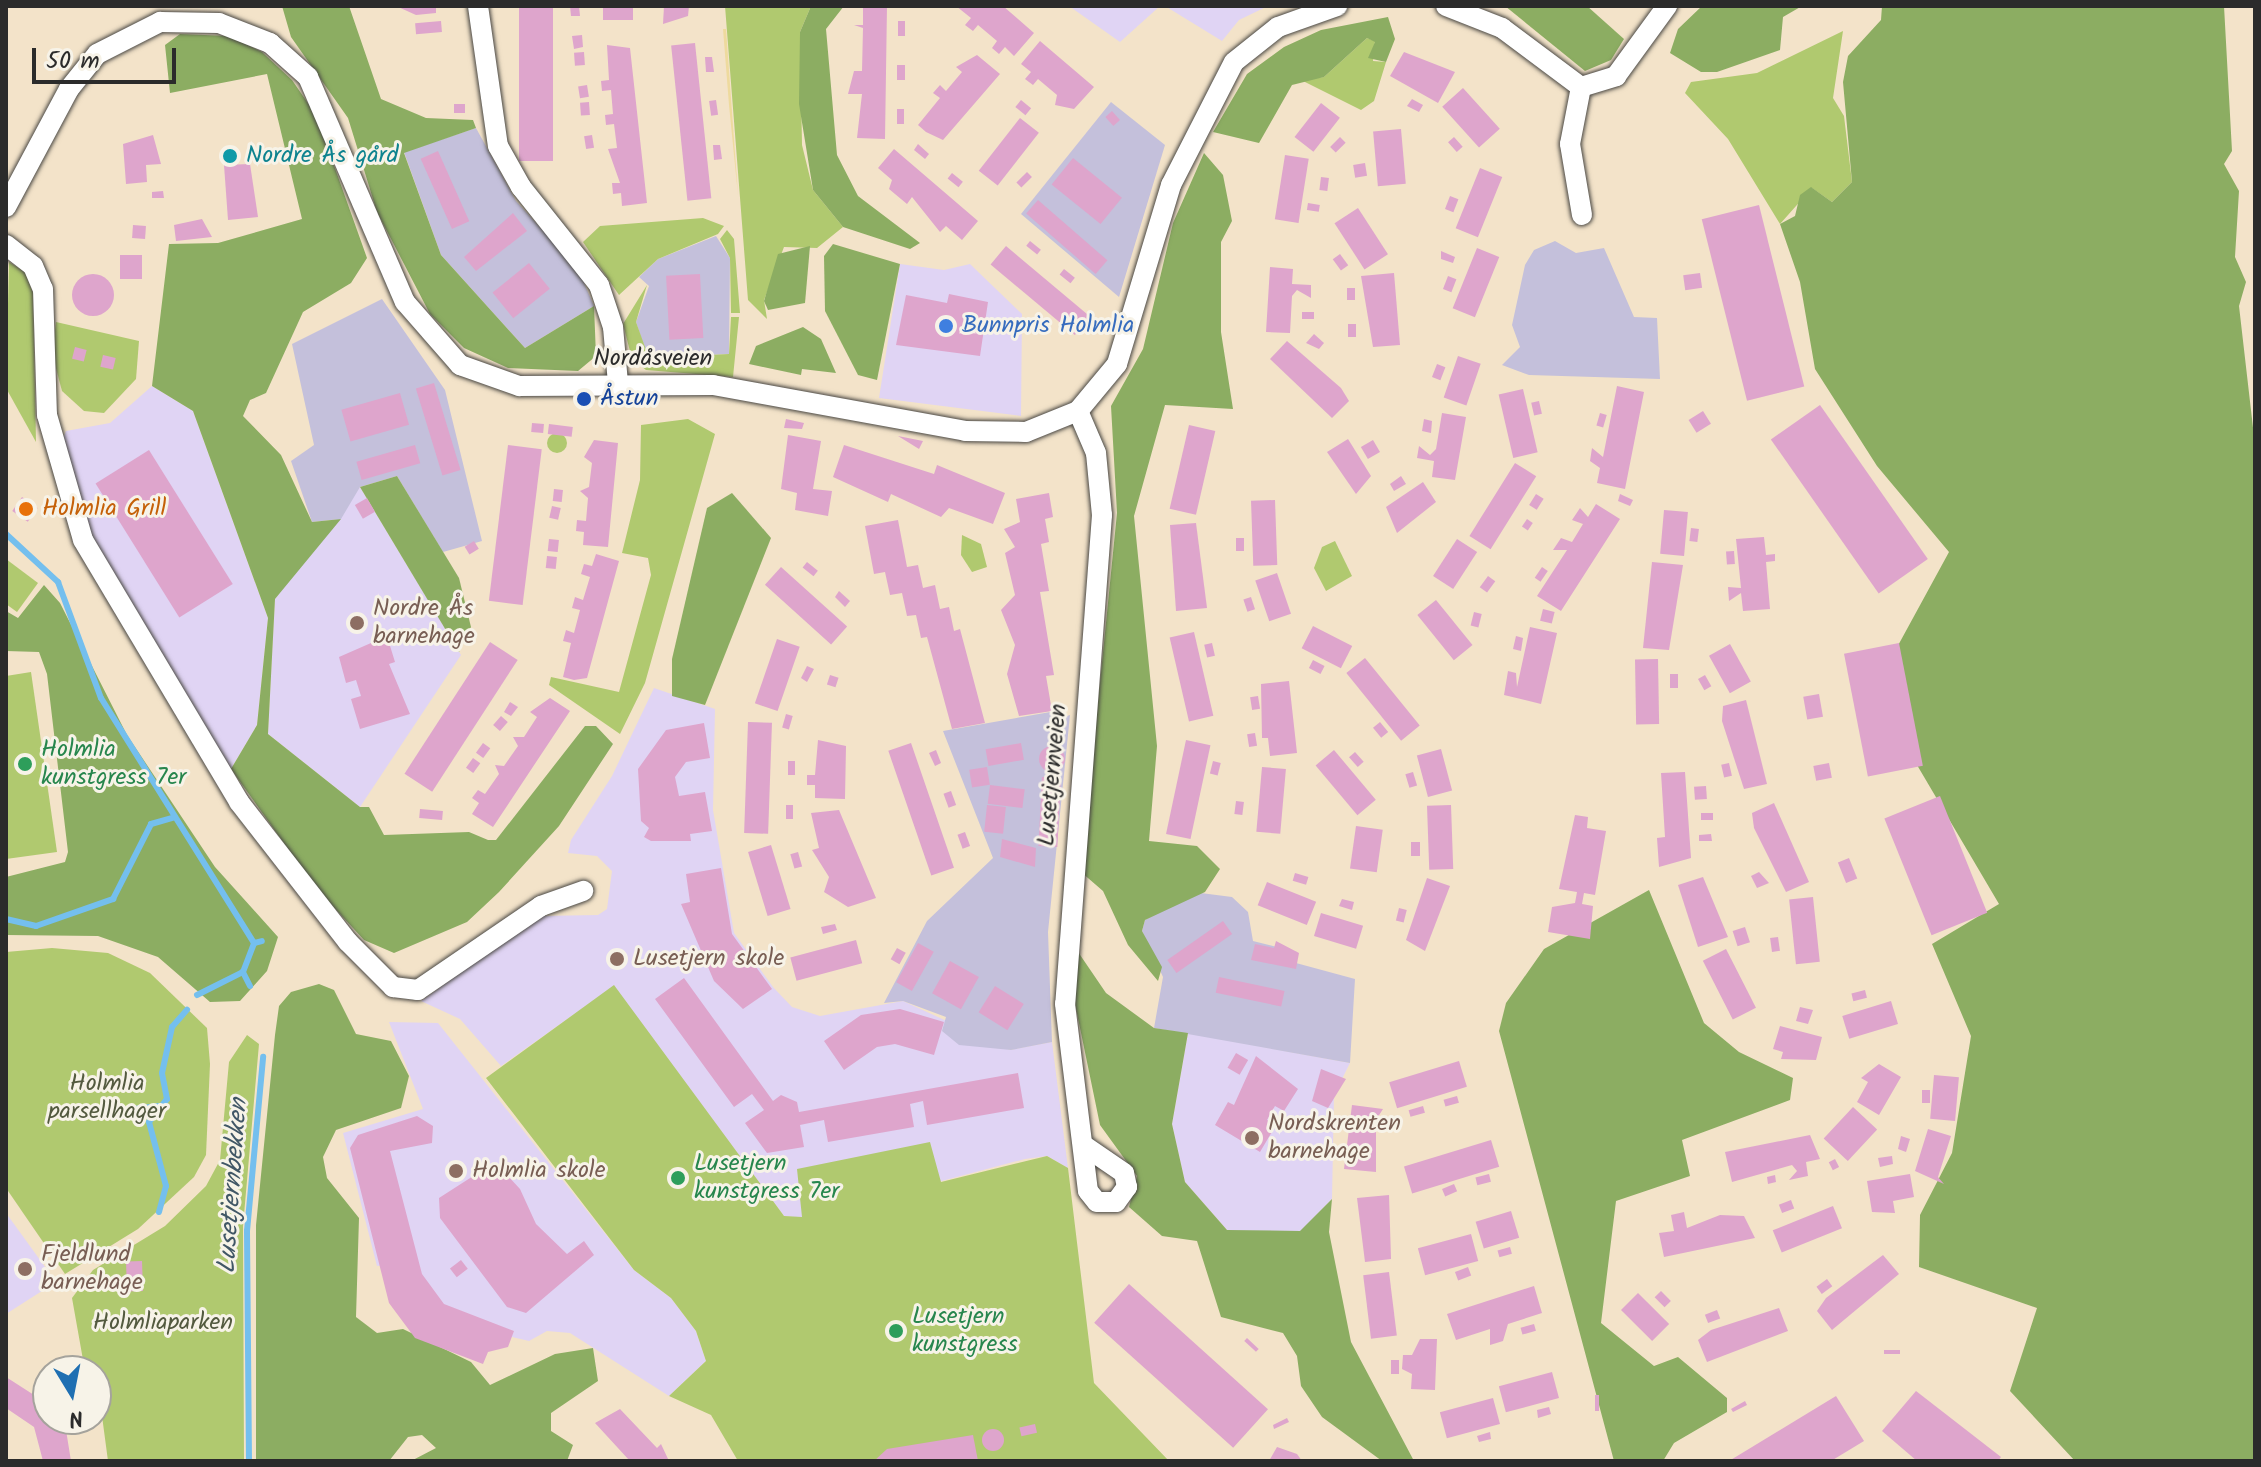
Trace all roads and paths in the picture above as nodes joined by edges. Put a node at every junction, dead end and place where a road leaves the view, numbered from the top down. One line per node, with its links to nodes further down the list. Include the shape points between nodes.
1 (478, 6): 9 (street, via 498,146 599,285 613,327)
2 (1337, 6): 10 (street, Nordåsveien, via 1278,27 1223,77 1171,185 1123,352)
3 (1446, 6): 5 (street, via 1502,28)
4 (1667, 6): 5 (street, via 1620,72)
5 (1581, 87): 7 (street, via 1570,144)
6 (6, 207): 9 (street, Nordåsveien, via 69,89 106,46 160,22 239,27 284,53 319,93 399,289 444,352 482,376 519,386)
7 (1582, 215)
8 (6, 245): 11 (street, via 33,266 43,289 47,415 83,540 239,802 348,942 393,987 418,990 541,906)
9 (618, 383): 10 (street, Nordåsveien, via 750,389 992,434 1034,430)
10 (1078, 411): 12 (street, Lusetjernveien, via 1094,443 1102,497 1064,964)
11 (583, 891)
12 (1086, 1147)

